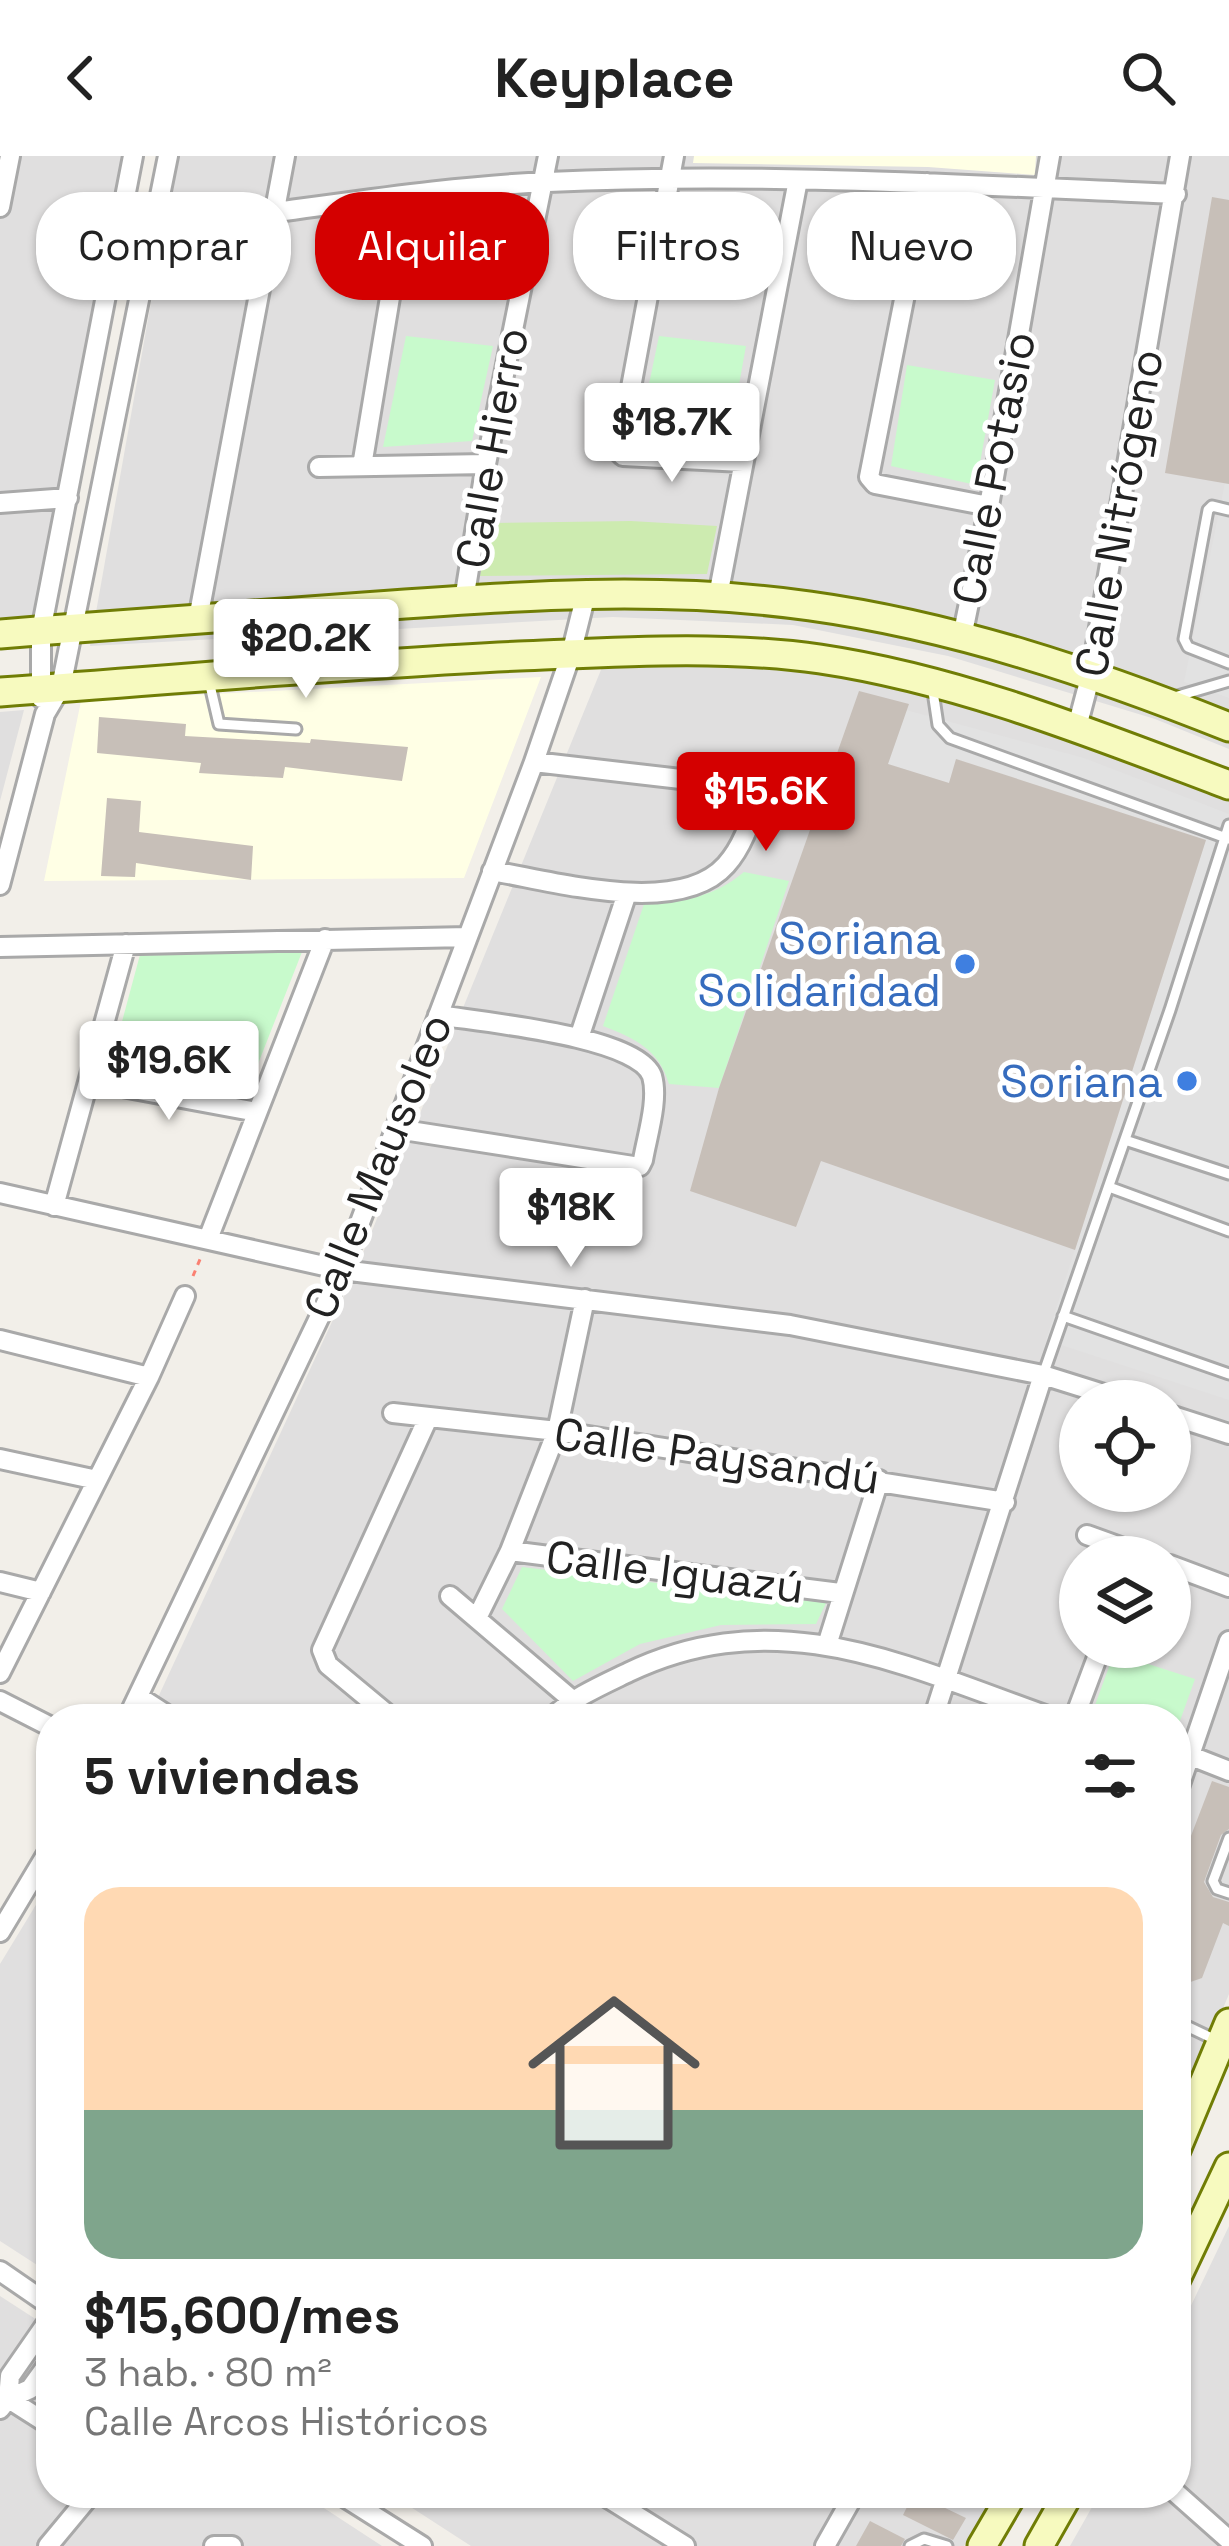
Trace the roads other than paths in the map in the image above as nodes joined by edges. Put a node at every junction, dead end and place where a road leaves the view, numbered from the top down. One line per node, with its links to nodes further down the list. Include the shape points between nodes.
1 (10, 156): 17 (street)
2 (133, 156): 24 (street)
3 (169, 156): 32 (street)
4 (285, 156): 14 (street)
5 (548, 156): 11 (street, Calle Hierro)
6 (674, 156): 9 (street)
7 (1050, 156): 13 (street, Calle Potasio)
8 (1180, 156): 16 (street, Calle Nitrógeno)
9 (670, 178): 10 (street); 11 (street); 20 (street, via 620,454)
10 (798, 180): 12 (street); 20 (street)
11 (544, 182): 15 (street); 21 (street, Calle Hierro)
12 (927, 183): 13 (street); 26 (street, via 870,480)
13 (1046, 188): 16 (street); 26 (street, Calle Potasio)
14 (280, 192)
15 (439, 192)
16 (1176, 194): 38 (street, Calle Nitrógeno)
17 (0, 207)
18 (260, 300): 31 (street)
19 (390, 300): 22 (street)
20 (743, 462): 29 (street)
21 (486, 464): 22 (street); 30 (street, Calle Hierro)
22 (362, 466): 23 (street)
23 (319, 467)
24 (68, 498): 25 (street); 33 (street)
25 (0, 502)
26 (989, 506): 35 (street, Calle Potasio)
27 (1229, 510): 37 (lane, via 1208,510 1184,639)
28 (586, 594): 29 (main road); 30 (main road); 36 (street, Calle Mausoleo)
29 (718, 596): 35 (main road)
30 (464, 600): 31 (main road)
31 (198, 619): 32 (main road)
32 (73, 628): 33 (main road); 43 (street)
33 (41, 631): 34 (main road); 43 (street)
34 (0, 634)
35 (962, 637): 38 (main road)
36 (571, 654): 39 (main road); 41 (main road, via 746,653); 48 (street, Calle Mausoleo)
37 (1229, 663)
38 (1091, 674): 44 (main road); 45 (street, Calle Nitrógeno)
39 (208, 676): 43 (main road); 47 (lane, via 219,724)
40 (1229, 681): 44 (lane)
41 (932, 683): 45 (main road); 54 (lane, via 938,725 950,738)
42 (0, 692): 43 (main road)
43 (48, 697): 52 (street)
44 (1161, 701): 46 (main road)
45 (1077, 727): 49 (main road)
46 (1229, 727)
47 (296, 728)
48 (534, 762): 50 (street); 55 (street, Calle Mausoleo)
49 (1229, 785)
50 (761, 789): 51 (street); 57 (street, via 737,851 712,878)
51 (802, 793)
52 (8, 824): 56 (street)
53 (1229, 825): 54 (lane)
54 (1227, 838): 67 (lane)
55 (491, 871): 57 (street); 58 (street, Calle Mausoleo)
56 (0, 885)
57 (627, 893): 63 (street)
58 (468, 937): 59 (street); 62 (street, Calle Mausoleo)
59 (326, 940): 60 (street); 65 (street)
60 (126, 944): 61 (street); 64 (street)
61 (0, 947)
62 (439, 1015): 63 (street); 66 (street, Calle Mausoleo)
63 (579, 1038): 66 (street, via 635,1055 648,1067 653,1093 640,1166)
64 (90, 1081): 65 (street); 71 (street)
65 (257, 1112): 73 (street)
66 (397, 1129): 74 (street, Calle Mausoleo)
67 (1125, 1140): 68 (lane); 69 (lane)
68 (1229, 1174)
69 (1109, 1187): 72 (lane); 77 (lane)
70 (0, 1192): 71 (street)
71 (55, 1206): 73 (street)
72 (1229, 1231)
73 (208, 1239): 74 (street)
74 (342, 1270): 76 (street); 105 (street, Calle Mausoleo)
75 (185, 1296): 81 (street)
76 (585, 1298): 80 (street, via 790,1325); 86 (street)
77 (1064, 1316): 79 (lane); 80 (lane)
78 (0, 1340): 81 (street)
79 (1229, 1374)
80 (1043, 1375): 82 (street); 91 (street)
81 (149, 1377): 89 (street)
82 (1059, 1380)
83 (393, 1413): 84 (street, Calle Paysandú)
84 (428, 1418): 86 (street, Calle Paysandú); 110 (street, via 324,1642 322,1656)
85 (1191, 1422): 87 (street)
86 (556, 1431): 90 (street, Calle Paysandú); 92 (street)
87 (1229, 1434)
88 (0, 1459): 89 (street)
89 (97, 1480): 96 (street)
90 (879, 1480): 91 (street, Calle Paysandú); 97 (street)
91 (1004, 1502): 104 (street)
92 (510, 1551): 97 (street, Calle Iguazú); 99 (street)
93 (1191, 1573): 95 (street)
94 (0, 1582): 96 (street)
95 (1229, 1587)
96 (41, 1592): 103 (street)
97 (840, 1593): 101 (street)
98 (450, 1596): 99 (street)
99 (477, 1618): 106 (street)
100 (1229, 1641): 116 (street)
101 (827, 1645): 104 (street); 106 (street, via 770,1638 695,1646)
102 (1093, 1668): 114 (street)
103 (0, 1673)
104 (945, 1681): 112 (street); 113 (street)
105 (139, 1697): 108 (street, Calle Mausoleo); 109 (street)
106 (572, 1699): 111 (street)
107 (0, 1701): 115 (street)
108 (135, 1704)
109 (150, 1704)
110 (376, 1704)
111 (566, 1704)
112 (938, 1704)
113 (1012, 1704)
114 (1080, 1704)
115 (36, 1719)
116 (1191, 1753)
117 (1191, 1756): 118 (street)
118 (1229, 1771)
119 (1229, 1838): 121 (lane, via 1214,1881)
120 (36, 1872): 122 (street)
121 (1229, 1893)
122 (0, 1932)
123 (1191, 2025): 124 (lane)
124 (1225, 2033): 125 (main road)
125 (1191, 2089)
126 (1229, 2167): 127 (main road)
127 (1191, 2247)
128 (0, 2271): 129 (street)
129 (36, 2296)
130 (36, 2339): 132 (street)
131 (36, 2382): 132 (street)
132 (3, 2400): 133 (street)
133 (36, 2418)
134 (1191, 2506): 141 (street)
135 (80, 2508): 142 (street)
136 (362, 2508): 145 (street)
137 (624, 2508): 146 (street)
138 (847, 2508): 147 (street)
139 (1004, 2508): 150 (main road)
140 (1062, 2508): 151 (main road)
141 (1229, 2540)
142 (48, 2546)
143 (214, 2546): 144 (street)
144 (232, 2546)
145 (422, 2546)
146 (685, 2546)
147 (825, 2546)
148 (910, 2546): 149 (lane, via 924,2539)
149 (947, 2546)
150 (982, 2546)
151 (1040, 2546)

